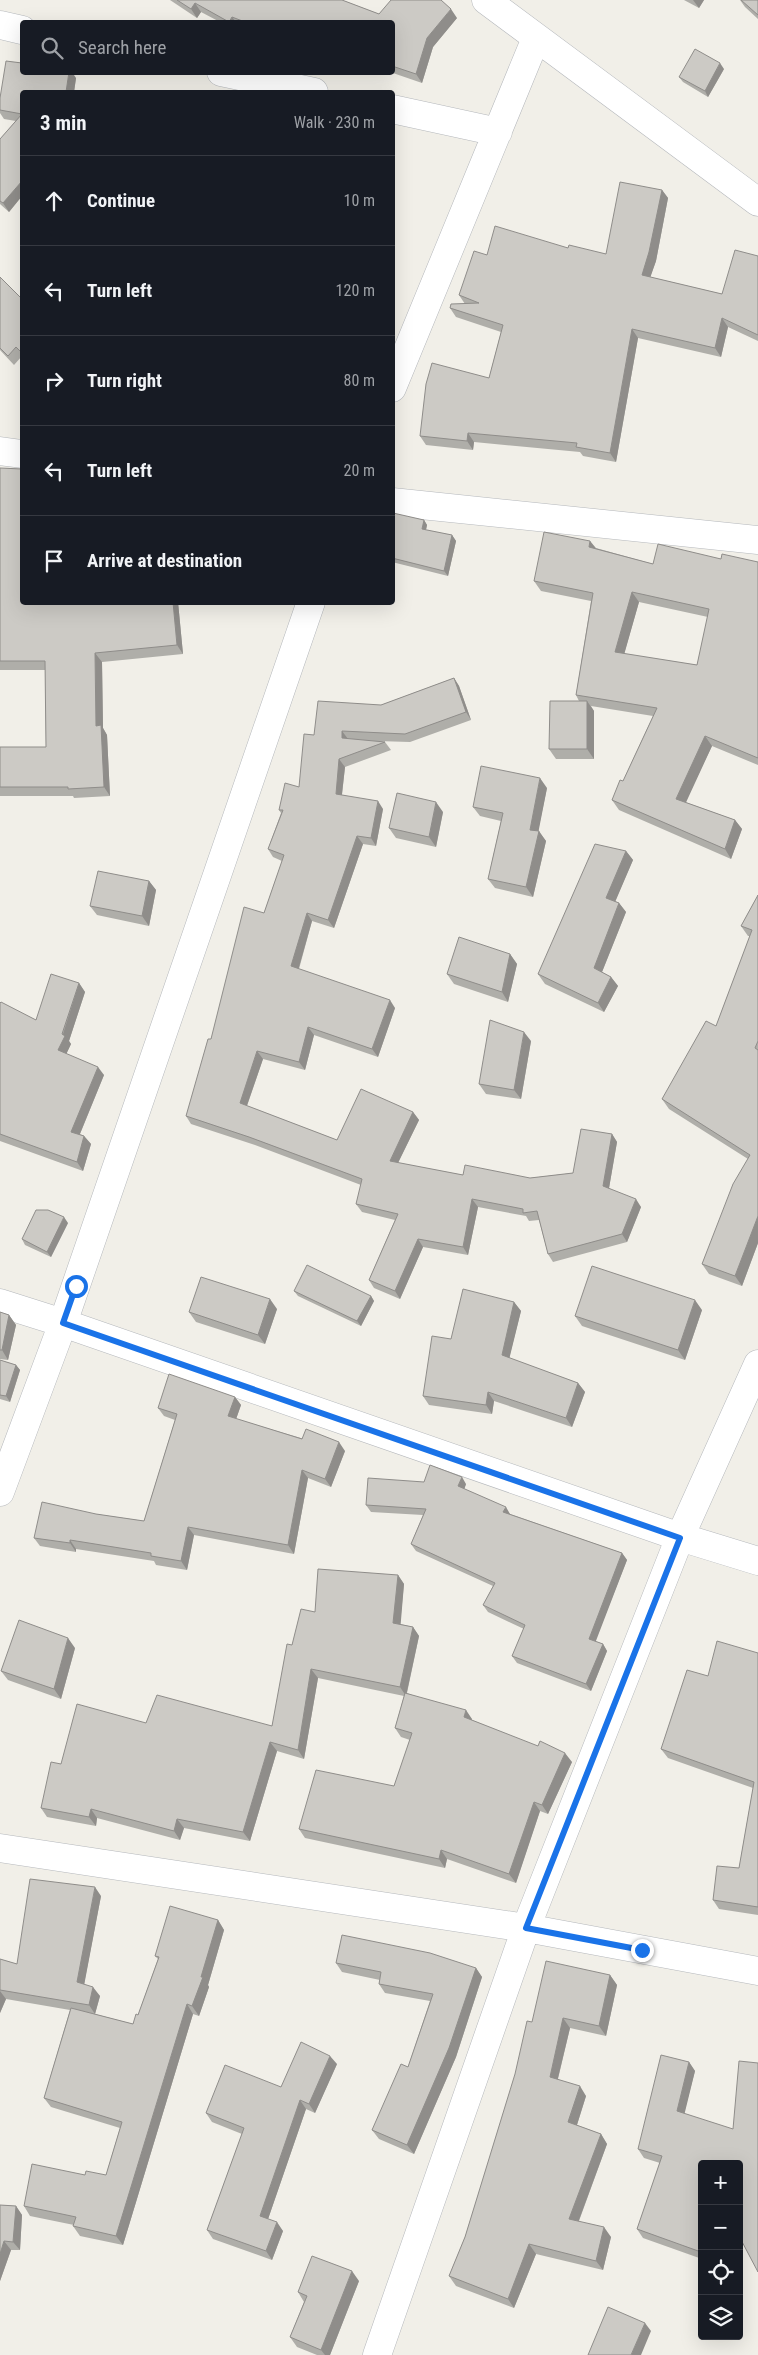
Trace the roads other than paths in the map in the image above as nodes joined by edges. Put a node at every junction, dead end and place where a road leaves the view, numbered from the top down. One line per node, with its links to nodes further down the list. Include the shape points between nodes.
1 (486, 0): 4 (street)
2 (0, 25): 3 (street)
3 (20, 30)
4 (536, 38): 8 (street); 9 (street)
5 (235, 75): 6 (street)
6 (305, 90)
7 (395, 110): 8 (street)
8 (498, 132): 10 (street)
9 (758, 202)
10 (395, 381)
11 (0, 451): 12 (street)
12 (20, 454)
13 (395, 502): 14 (street)
14 (758, 540)
15 (310, 605): 17 (street)
16 (0, 1303): 17 (street)
17 (63, 1323): 19 (street); 20 (street)
18 (758, 1364): 20 (street)
19 (0, 1492)
20 (680, 1538): 21 (street); 23 (street)
21 (758, 1561)
22 (0, 1848): 23 (street)
23 (526, 1928): 24 (street); 25 (street)
24 (758, 1971)
25 (377, 2355)

